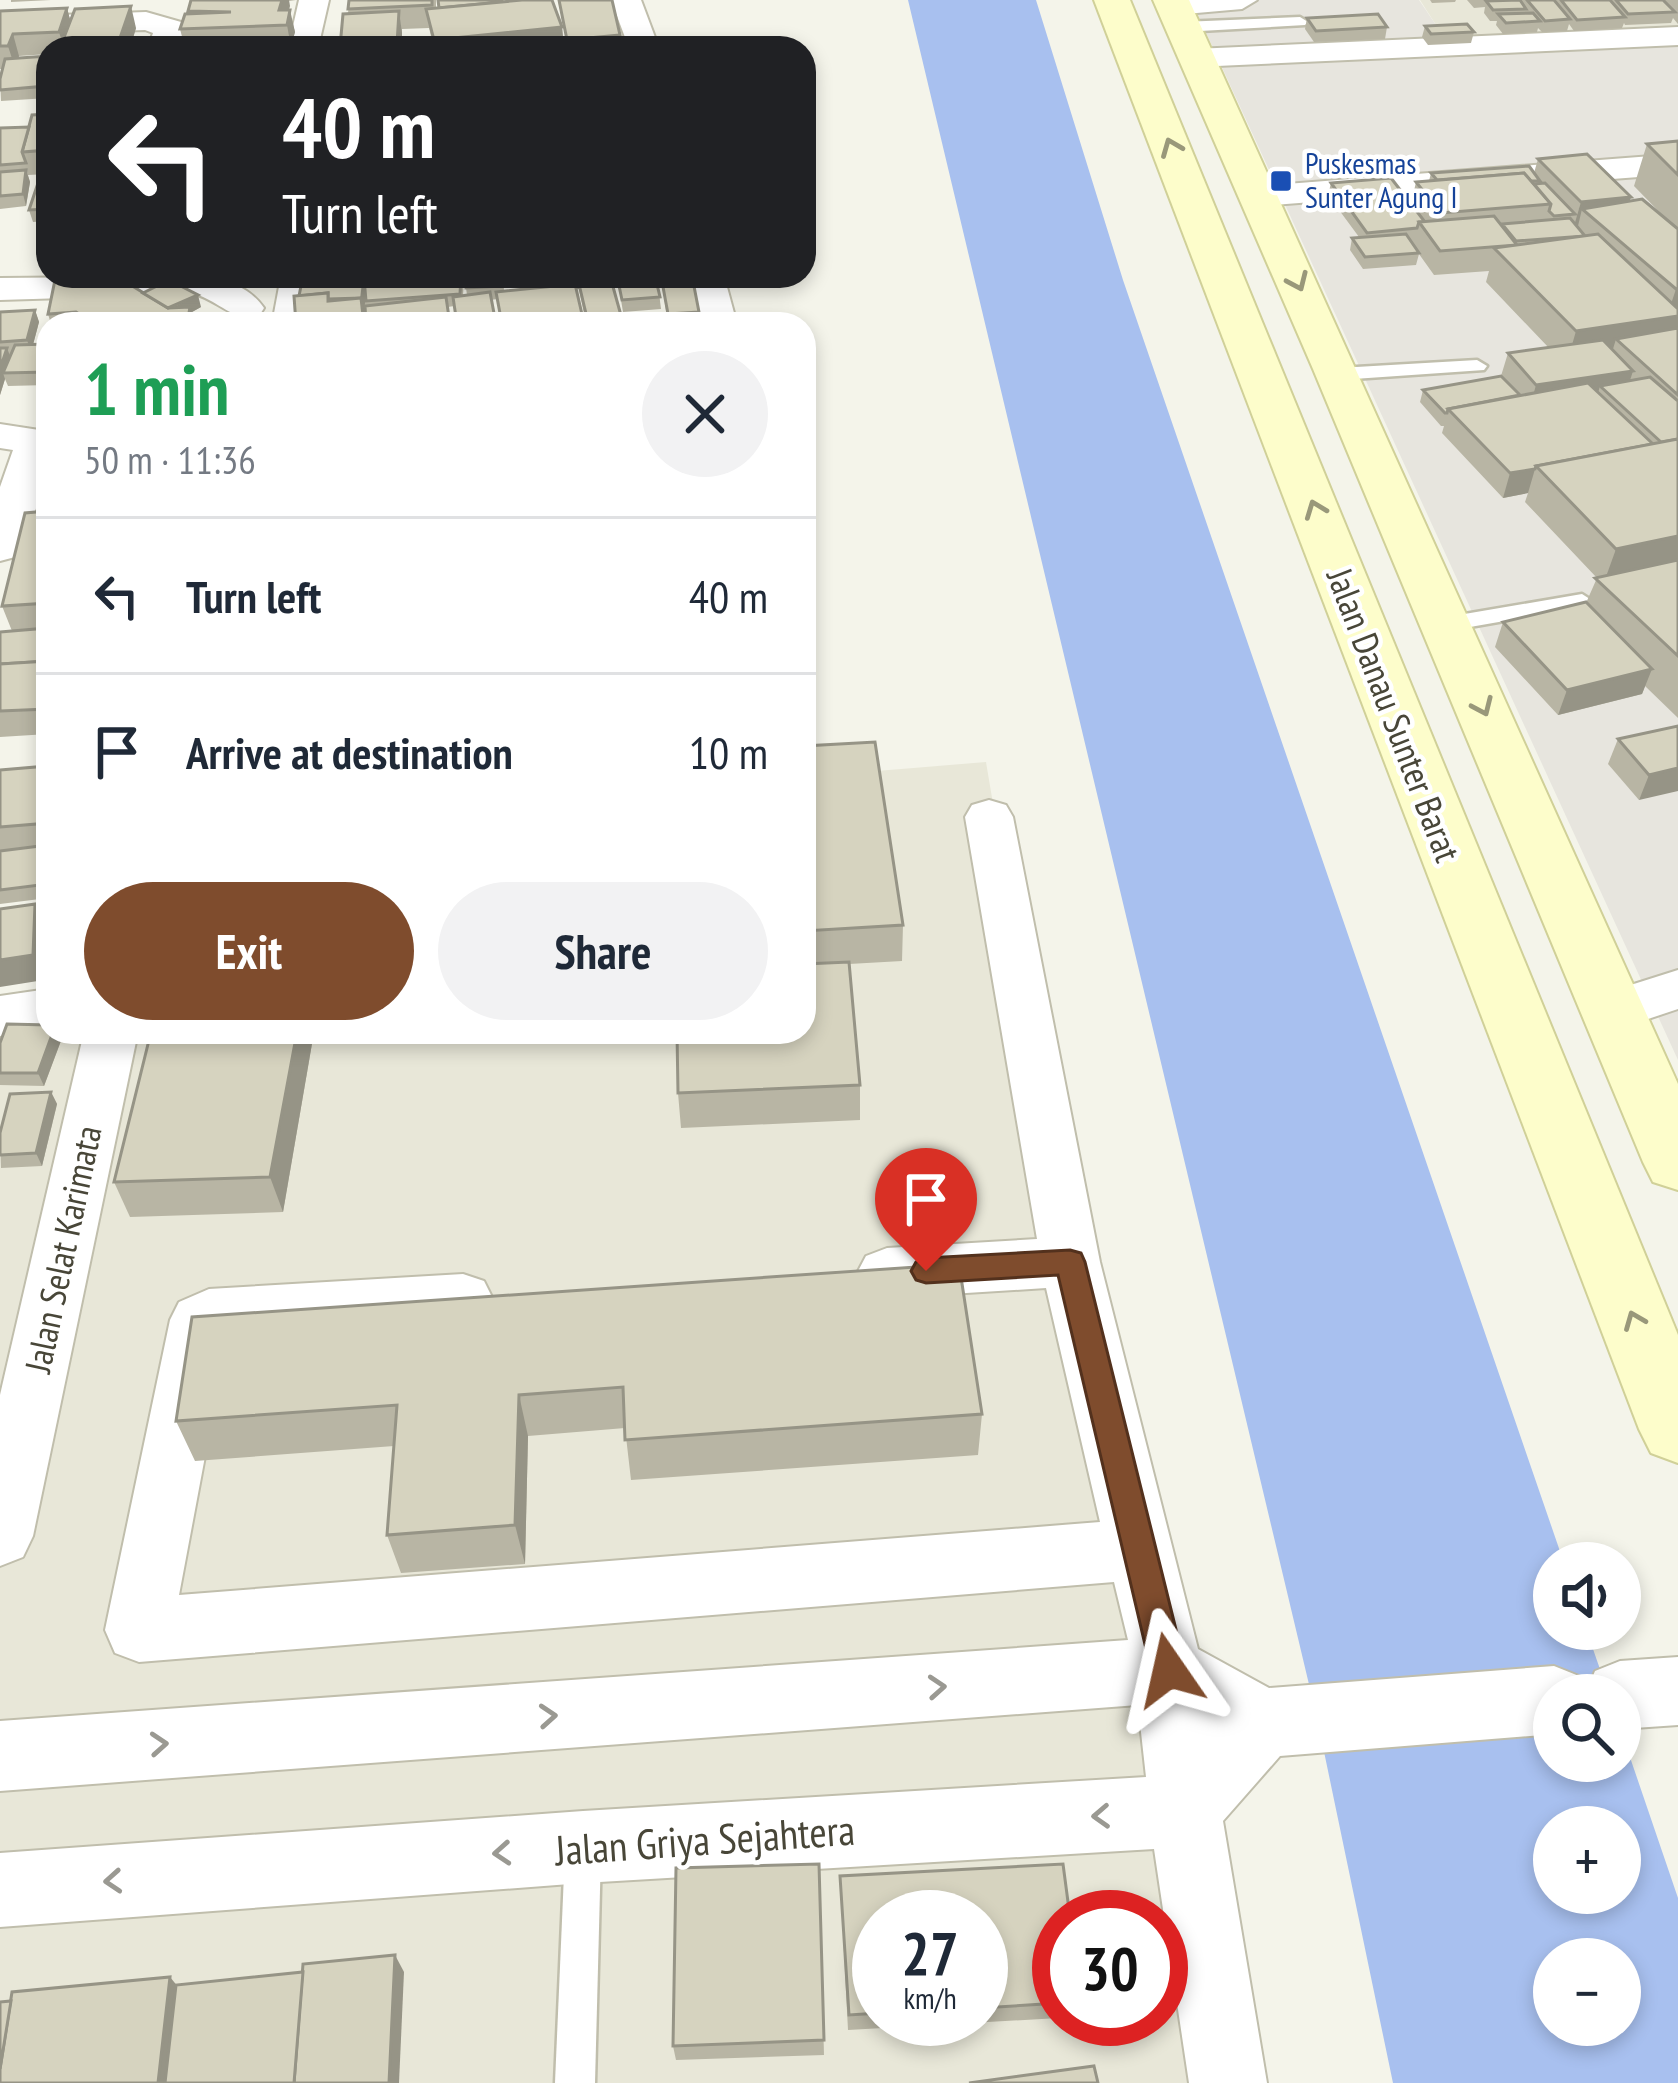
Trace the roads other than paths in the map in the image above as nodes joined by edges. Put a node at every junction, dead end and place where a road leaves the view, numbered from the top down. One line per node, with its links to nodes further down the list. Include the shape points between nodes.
1 (314, 0): 9 (street)
2 (626, 0): 10 (street)
3 (1112, 0): 24 (main road, Jalan Danau Sunter Barat, one-way to 3)
4 (1242, 0): 6 (street)
5 (1300, 22): 6 (lane)
6 (1181, 23): 11 (street); 14 (main road)
7 (0, 26): 8 (street, via 146,21 170,28)
8 (167, 36)
9 (306, 36)
10 (640, 36)
11 (1678, 36)
12 (1678, 164): 13 (street)
13 (1583, 171): 14 (street); 15 (street)
14 (1259, 196): 23 (main road, one-way to 23)
15 (1609, 200)
16 (36, 266): 17 (street)
17 (0, 267)
18 (56, 288): 20 (street)
19 (213, 288): 21 (street)
20 (0, 290)
21 (246, 302)
22 (1477, 366): 23 (lane)
23 (1338, 371): 24 (main road); 28 (main road)
24 (1262, 372): 40 (main road, Jalan Danau Sunter Barat, one-way to 24)
25 (0, 436): 26 (street, via 26,438 33,450)
26 (0, 548)
27 (1582, 601): 28 (lane)
28 (1447, 624): 31 (main road, one-way to 31)
29 (989, 817): 37 (street)
30 (1678, 988): 31 (street)
31 (1616, 1010): 35 (main road)
32 (36, 1011): 33 (street)
33 (0, 1016)
34 (108, 1044): 41 (street, Jalan Selat Karimata)
35 (1664, 1092): 36 (main road)
36 (1678, 1162)
37 (1070, 1262): 38 (street); 42 (street)
38 (831, 1277)
39 (520, 1296): 42 (street, via 200,1320 139,1630)
40 (1678, 1429)
41 (0, 1536)
42 (1142, 1550): 43 (street)
43 (1169, 1670): 45 (street); 46 (street, one-way to 43); 47 (street)
44 (1533, 1702): 45 (street)
45 (1284, 1722): 47 (street)
46 (0, 1756)
47 (1184, 1811): 48 (street, Jalan Griya Sejahtera, one-way to 48); 51 (street)
48 (583, 1847): 49 (street, Jalan Griya Sejahtera, one-way to 49); 50 (lane)
49 (0, 1890)
50 (575, 2083)
51 (1228, 2083)

